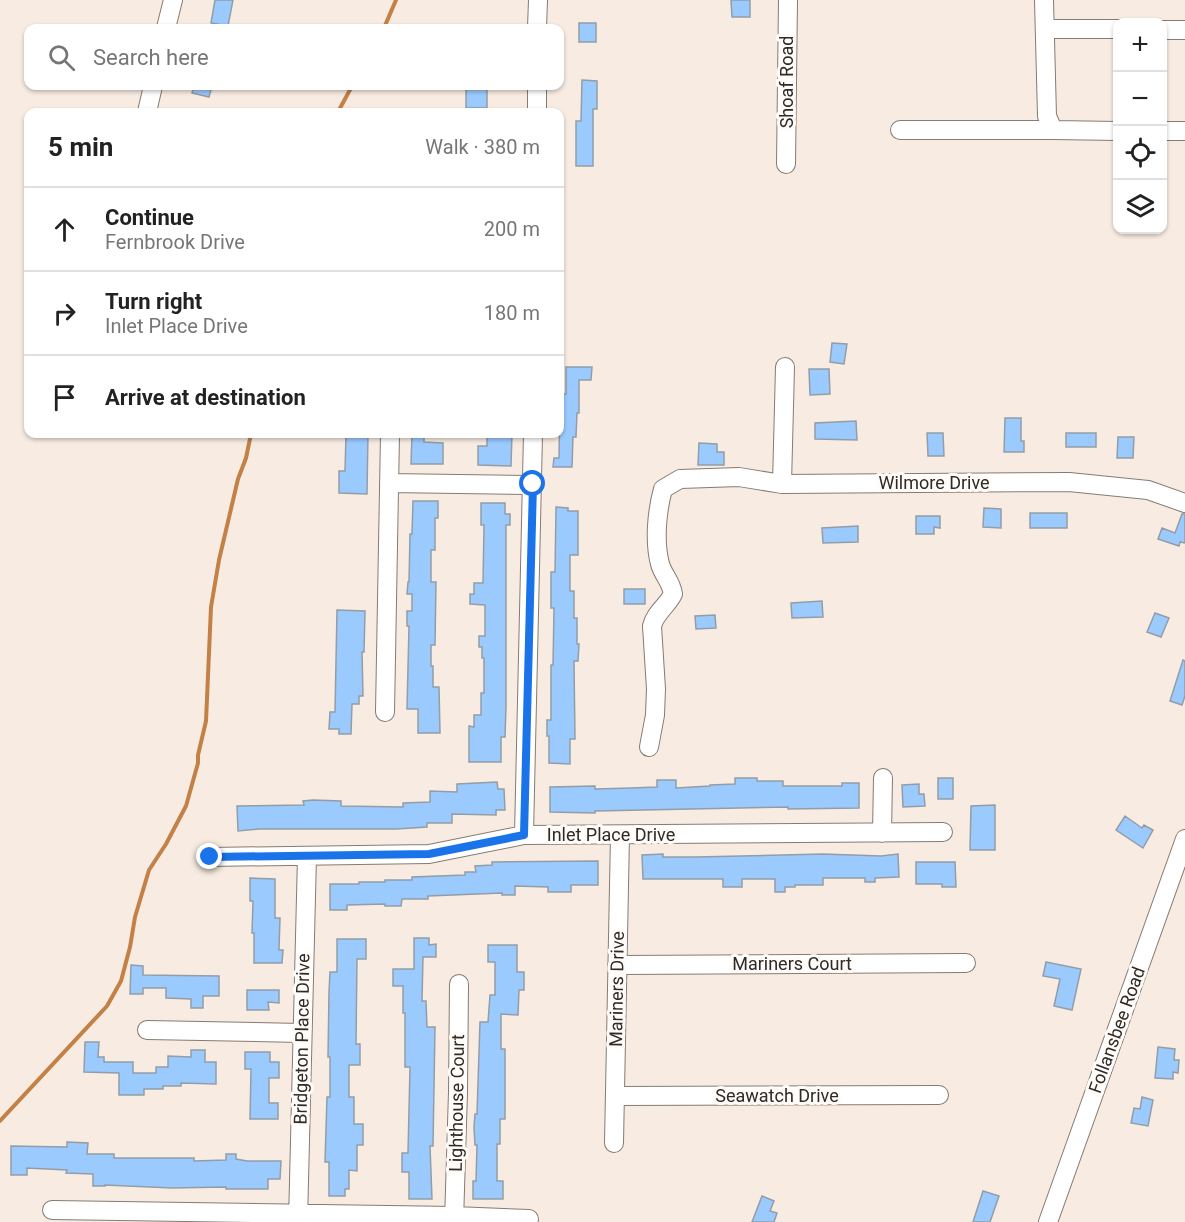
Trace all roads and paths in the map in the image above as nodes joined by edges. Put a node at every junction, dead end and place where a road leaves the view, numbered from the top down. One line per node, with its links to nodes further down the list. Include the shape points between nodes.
1 (173, 0): 5 (street)
2 (538, 0): 6 (street)
3 (788, 0): 20 (street, Shoaf Road)
4 (1044, 0): 7 (street)
5 (167, 24)
6 (537, 24)
7 (1045, 29): 8 (street); 16 (street, via 1047,116)
8 (1113, 29)
9 (1167, 30): 10 (street)
10 (1185, 30)
11 (152, 90): 13 (street)
12 (537, 90): 14 (street)
13 (148, 108)
14 (537, 108)
15 (900, 130): 16 (street)
16 (1053, 130): 17 (street)
17 (1113, 131)
18 (1167, 131): 19 (street)
19 (1185, 131)
20 (786, 164)
21 (785, 367): 26 (street)
22 (390, 438): 24 (street)
23 (533, 438): 25 (street)
24 (389, 483): 25 (street); 28 (street)
25 (533, 484): 33 (street)
26 (782, 484): 27 (street, Wilmore Drive, via 1069,482 1148,490); 29 (street, Wilmore Drive, via 739,477 680,479 663,489 658,507 660,567 674,594 653,619 656,689)
27 (1185, 503)
28 (385, 711)
29 (649, 747)
30 (883, 778): 31 (street)
31 (882, 832): 32 (street, Inlet Place Drive); 34 (street, Inlet Place Drive)
32 (943, 832)
33 (524, 835): 34 (street, Inlet Place Drive); 36 (street, Inlet Place Drive, via 429,854)
34 (620, 835): 39 (street, Mariners Drive)
35 (1185, 839): 50 (street, Follansbee Road)
36 (307, 856): 37 (street, Inlet Place Drive); 42 (street, Bridgeton Place Drive)
37 (210, 857)
38 (966, 963): 39 (street, Mariners Court)
39 (617, 965): 44 (street, Mariners Drive)
40 (459, 984): 48 (street, Lighthouse Court)
41 (147, 1030): 42 (street)
42 (302, 1033): 47 (street, Bridgeton Place Drive)
43 (939, 1095): 44 (street, Seawatch Drive)
44 (615, 1096): 45 (street, Mariners Drive)
45 (614, 1143)
46 (52, 1210): 47 (street)
47 (298, 1218): 48 (street)
48 (454, 1219): 49 (street)
49 (529, 1219)
50 (1048, 1222)

